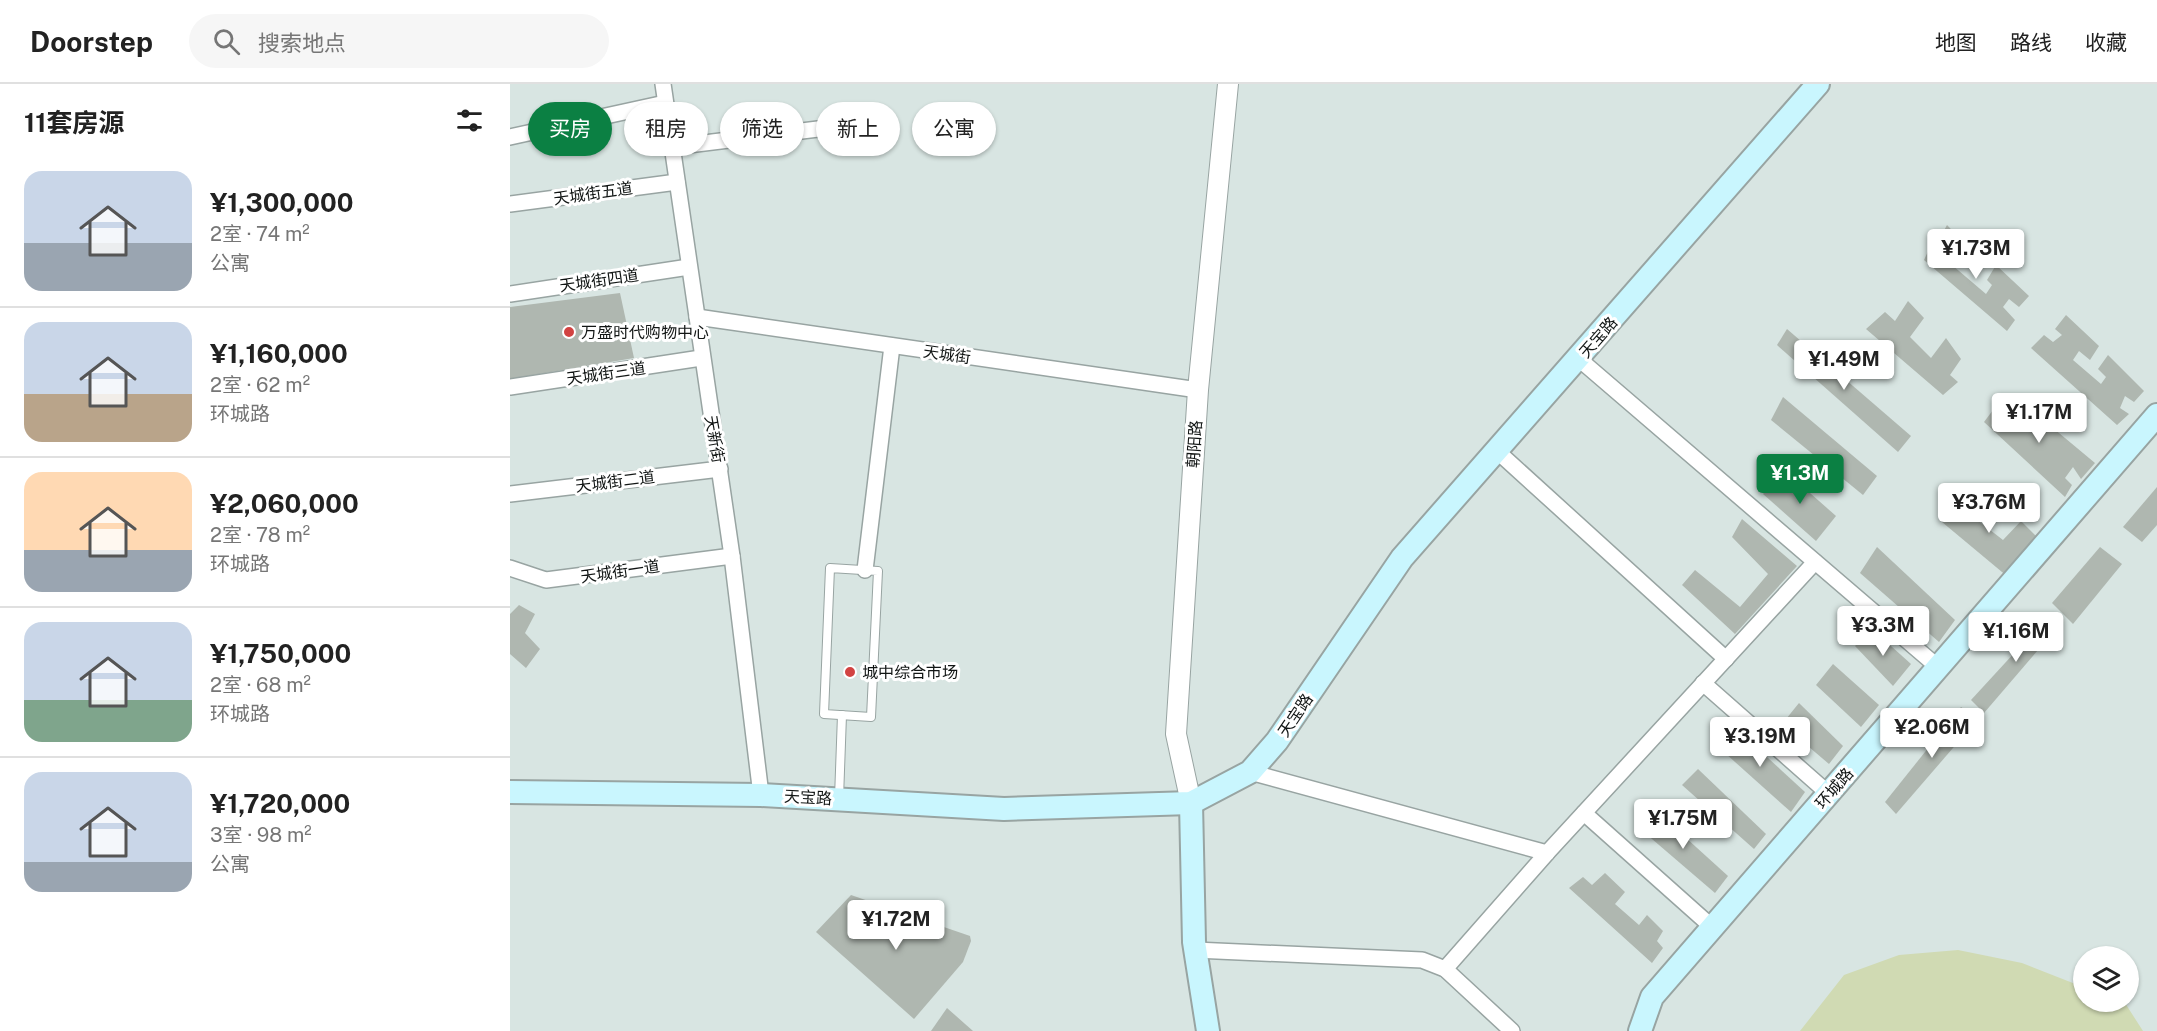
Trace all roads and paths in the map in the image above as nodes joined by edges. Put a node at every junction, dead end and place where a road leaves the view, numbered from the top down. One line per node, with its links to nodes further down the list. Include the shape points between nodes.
1 (663, 84): 4 (street, 天新街)
2 (1228, 84): 19 (street, 朝阳路)
3 (1818, 84): 17 (main road, 天宝路)
4 (665, 102)
5 (624, 112): 7 (street)
6 (816, 129): 8 (street)
7 (510, 137)
8 (708, 143)
9 (673, 156): 10 (street, 天新街)
10 (677, 182): 11 (street, 天城街五道); 12 (street, 天新街)
11 (510, 204)
12 (689, 267): 13 (street, 天城街四道); 14 (street, 天新街)
13 (510, 294)
14 (697, 317): 15 (street, 天城街); 16 (street, 天新街)
15 (892, 346): 19 (street, 天城街); 27 (street)
16 (701, 358): 18 (street, 天城街三道); 22 (street, 天新街)
17 (1579, 359): 21 (main road, 天宝路); 25 (street)
18 (510, 387)
19 (1198, 390): 37 (street, 朝阳路, via 1176,734)
20 (2157, 416): 29 (main road, 环城路)
21 (1497, 451): 28 (street); 32 (main road, 天宝路, via 1402,558 1277,741)
22 (720, 469): 23 (street, 天城街二道); 24 (street, 天新街)
23 (510, 494)
24 (732, 556): 26 (street, 天城街一道, via 546,580); 35 (street, 天新街)
25 (1815, 562): 28 (street); 29 (street)
26 (510, 568)
27 (865, 570): 31 (lane, via 878,571 871,717); 31 (lane, via 830,568 824,714)
28 (1726, 659): 30 (street)
29 (1939, 668): 34 (main road, 环城路)
30 (1703, 683): 34 (street); 38 (street)
31 (842, 715): 36 (lane)
32 (1250, 772): 37 (main road, 天宝路); 39 (street)
33 (510, 792): 35 (main road, 天宝路)
34 (1829, 794): 40 (main road, 环城路)
35 (761, 795): 36 (main road, 天宝路)
36 (839, 799): 37 (main road, 天宝路, via 1004,809)
37 (1191, 803): 41 (main road)
38 (1584, 813): 39 (street); 40 (street)
39 (1547, 853): 42 (street)
40 (1712, 927): 45 (main road, 环城路, via 1652,996)
41 (1195, 950): 42 (street, via 1422,960); 43 (main road)
42 (1446, 969): 44 (street)
43 (1208, 1031)
44 (1512, 1031)
45 (1640, 1031)

